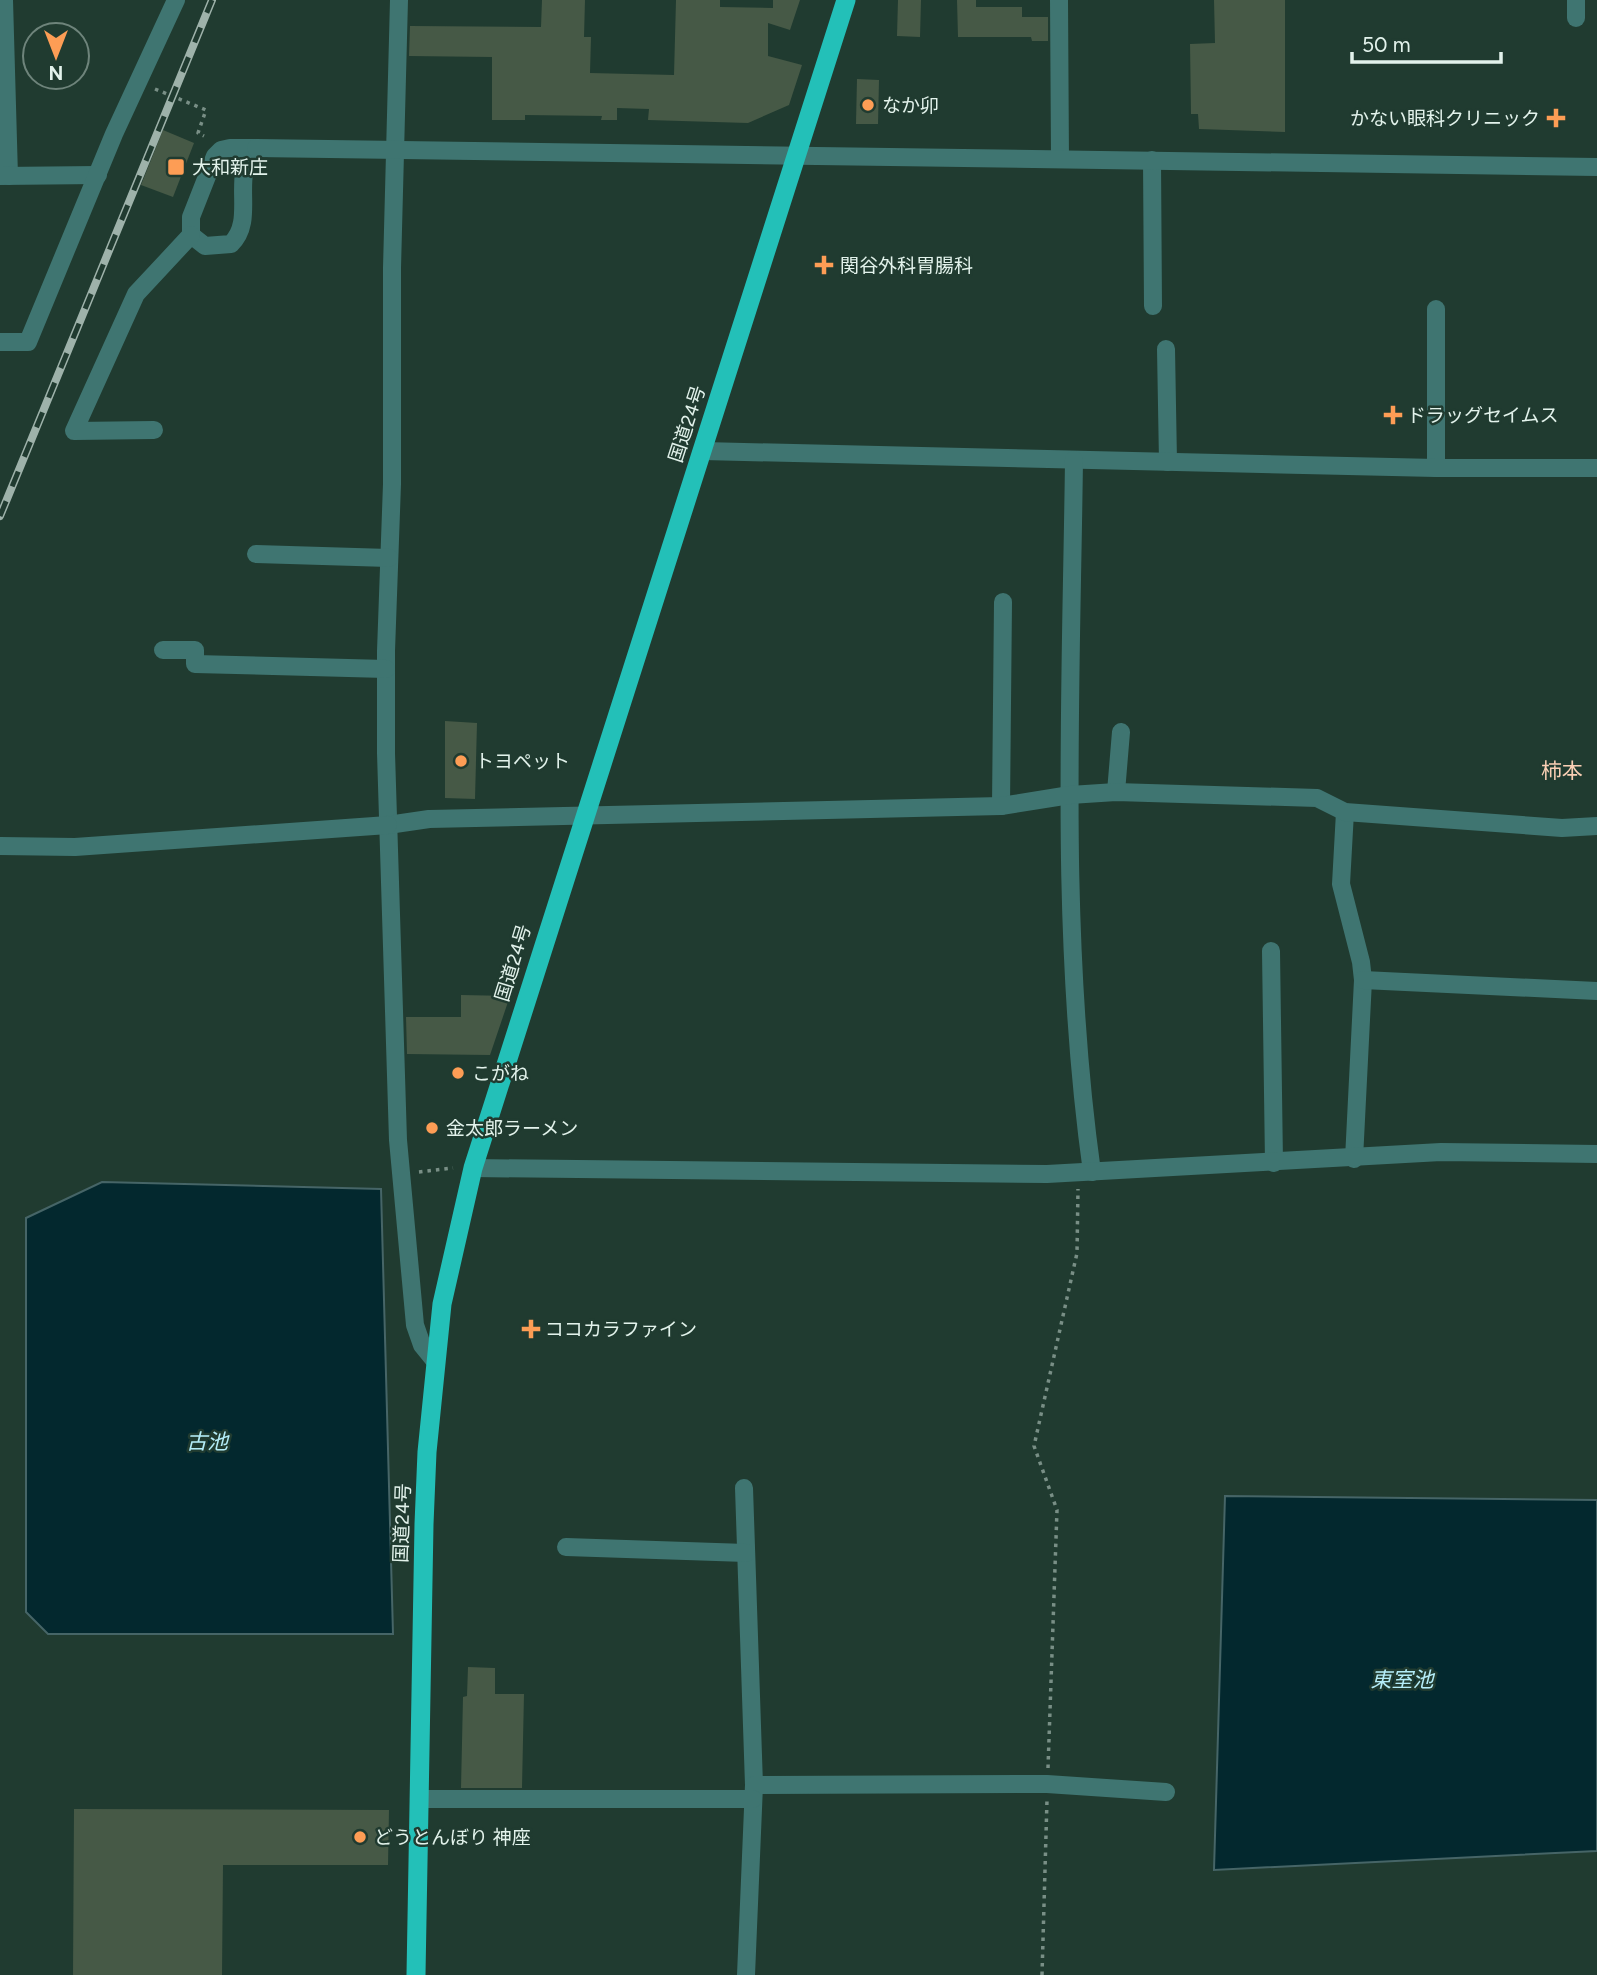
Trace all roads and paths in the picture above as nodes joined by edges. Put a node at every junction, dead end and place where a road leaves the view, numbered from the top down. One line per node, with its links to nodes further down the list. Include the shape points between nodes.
1 (4, 0): 15 (street)
2 (176, 0): 14 (street)
3 (399, 0): 9 (street)
4 (846, 0): 10 (highway, 国道24号)
5 (1059, 0): 11 (street)
6 (150, 88): 7 (path, via 206,110 198,133)
7 (204, 136)
8 (256, 148): 9 (street); 16 (street, via 230,148 215,156 191,217); 16 (street, via 242,171 238,237 231,244 205,246)
9 (397, 149): 10 (street); 28 (street)
10 (797, 157): 11 (street); 22 (highway, 国道24号)
11 (1060, 159): 12 (street)
12 (1152, 160): 13 (street); 17 (street)
13 (1597, 167)
14 (98, 175): 15 (street); 19 (street, via 28,342)
15 (5, 176)
16 (191, 235): 21 (street, via 136,294 74,431)
17 (1153, 306)
18 (1436, 309): 25 (street)
19 (0, 342)
20 (1166, 349): 24 (street)
21 (154, 430)
22 (703, 451): 23 (street); 37 (highway, 国道24号)
23 (1074, 460): 24 (street); 34 (street)
24 (1168, 462): 25 (street)
25 (1436, 468): 26 (street)
26 (1597, 468)
27 (256, 554): 28 (street)
28 (389, 558): 31 (street)
29 (1003, 602): 35 (street)
30 (163, 650): 31 (street, via 195,650 195,664)
31 (386, 669): 38 (street)
32 (1121, 732): 33 (street)
33 (1116, 792): 34 (street); 36 (street, via 1317,798)
34 (1070, 795): 35 (street); 48 (street, via 1070,946)
35 (1001, 806): 37 (street)
36 (1345, 812): 39 (street, via 1562,828); 42 (street, via 1341,884)
37 (583, 817): 38 (street, via 429,819); 47 (highway, 国道24号)
38 (388, 825): 40 (street, via 75,847); 49 (street)
39 (1597, 826)
40 (0, 846)
41 (1270, 951): 46 (street)
42 (1363, 980): 43 (street); 45 (street)
43 (1597, 991)
44 (1597, 1154): 45 (street, via 1441,1152)
45 (1354, 1159): 46 (street)
46 (1274, 1163): 48 (street)
47 (473, 1168): 48 (street); 49 (path, via 426,1170); 50 (highway, 国道24号, via 442,1304)
48 (1085, 1173): 54 (path, via 1077,1253 1034,1446 1057,1510)
49 (401, 1180): 50 (street, via 415,1325 422,1345)
50 (435, 1361): 57 (highway, 国道24号, via 424,1524)
51 (744, 1488): 53 (street)
52 (566, 1547): 53 (street)
53 (746, 1553): 55 (street)
54 (1047, 1784): 55 (street); 56 (street); 60 (path)
55 (754, 1792): 57 (street); 59 (street)
56 (1166, 1792)
57 (421, 1799): 58 (highway, 国道24号)
58 (416, 1975)
59 (746, 1975)
60 (1042, 1975)

